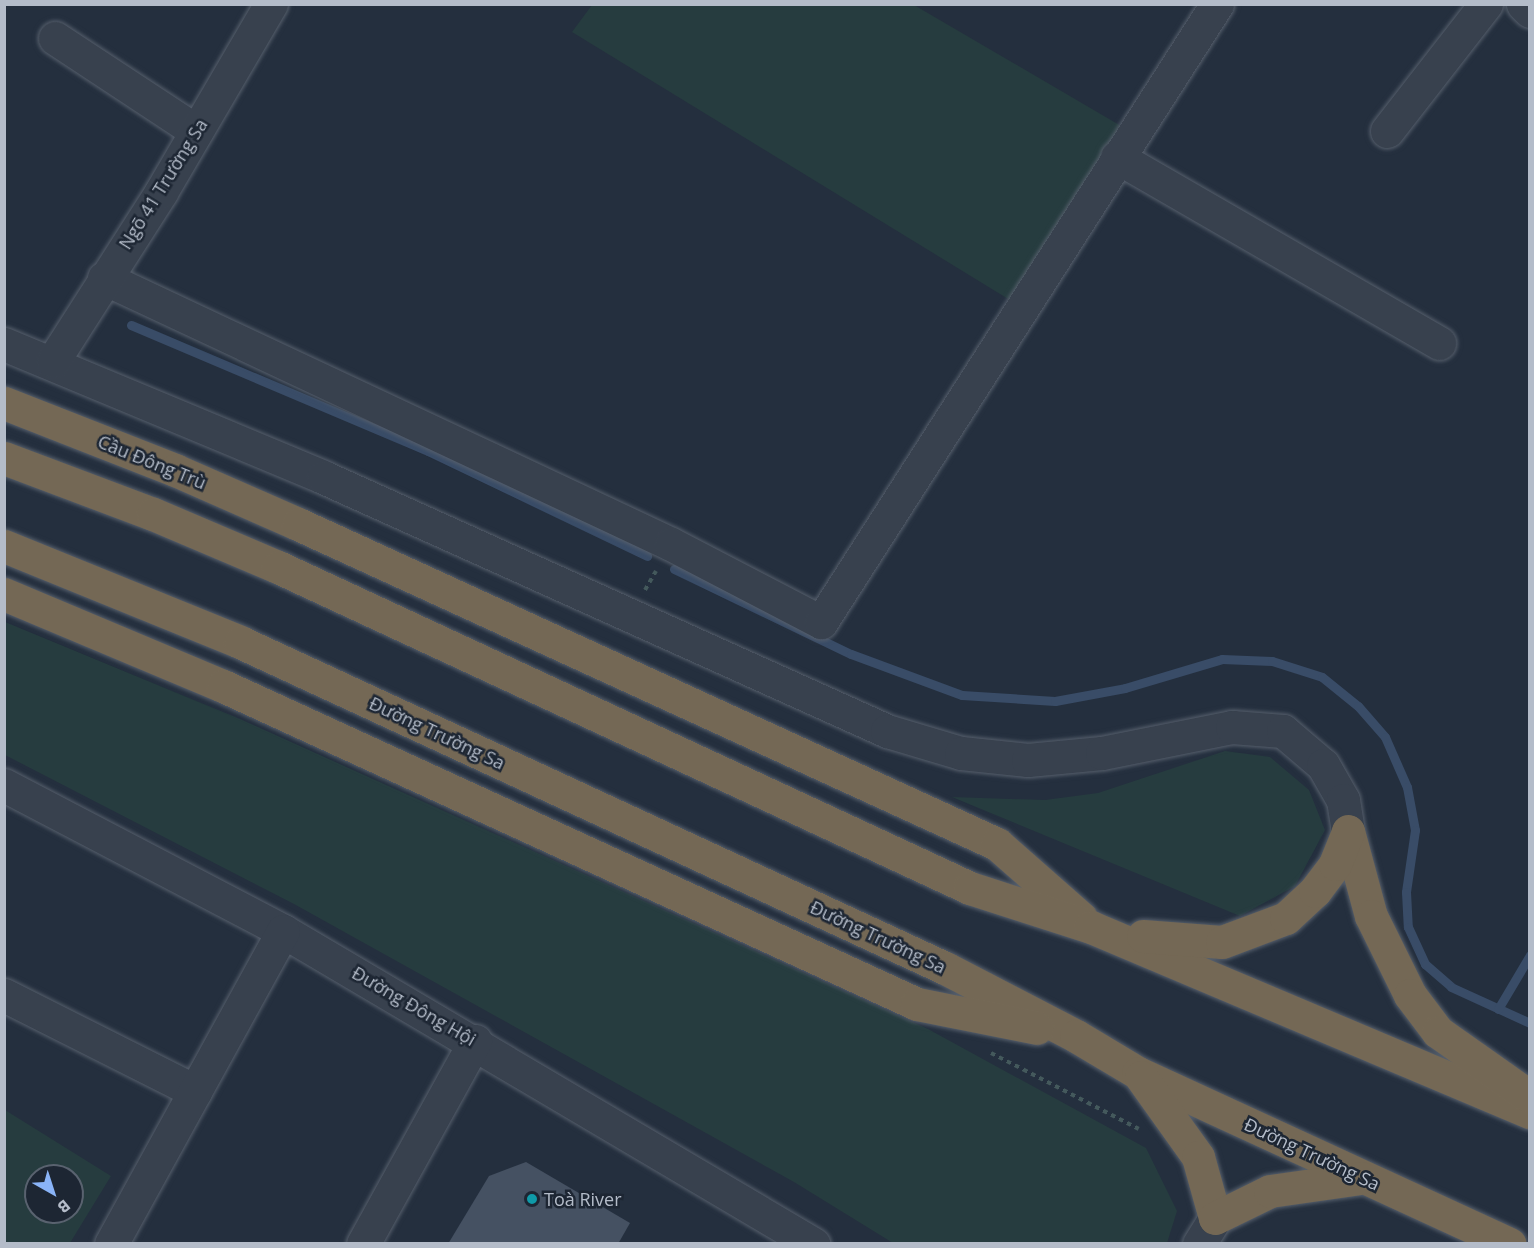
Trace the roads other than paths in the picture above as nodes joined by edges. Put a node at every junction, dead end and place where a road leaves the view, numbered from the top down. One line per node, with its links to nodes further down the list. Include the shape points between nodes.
1 (271, 4): 7 (street, Ngõ 41 Trường Sa)
2 (1217, 4): 9 (street)
3 (1486, 4): 8 (street)
4 (1523, 4): 5 (street)
5 (1530, 11)
6 (55, 38): 7 (street)
7 (196, 131): 10 (street, Ngõ 41 Trường Sa)
8 (1387, 131)
9 (1117, 157): 10 (street, via 821,622 671,544); 11 (street)
10 (104, 278): 13 (street, Ngõ 41 Trường Sa)
11 (1438, 343)
12 (4, 344): 13 (street)
13 (52, 362): 19 (street, via 631,614 887,731 961,753 1028,760 1102,753 1232,727 1283,731 1323,765 1343,800)
14 (4, 403): 20 (highway, Cầu Đông Trù, via 175,470 298,524 997,844)
15 (4, 458): 20 (highway, via 153,514 278,567 970,888)
16 (4, 546): 23 (highway, Đường Trường Sa, via 240,642 935,963)
17 (4, 594): 23 (highway, via 223,686 917,1004)
18 (4, 785): 21 (street, Đường Đông Hội)
19 (1348, 831): 20 (highway, via 1335,864 1315,891 1286,918 1254,933 1222,942 1197,943); 27 (highway, via 1371,916 1410,995 1438,1032)
20 (1091, 927): 28 (highway)
21 (283, 931): 24 (street, Đường Đông Hội); 26 (street)
22 (4, 995): 26 (street)
23 (1076, 1036): 25 (highway, Đường Trường Sa)
24 (475, 1041): 32 (street); 33 (street, Đường Đông Hội)
25 (1138, 1073): 29 (highway, Đường Trường Sa); 30 (highway, via 1198,1157)
26 (195, 1091): 31 (street)
27 (1530, 1097)
28 (1530, 1112)
29 (1361, 1178): 30 (highway, via 1270,1191); 34 (highway, Đường Trường Sa)
30 (1207, 1231)
31 (111, 1244)
32 (363, 1244)
33 (813, 1244)
34 (1509, 1244)

